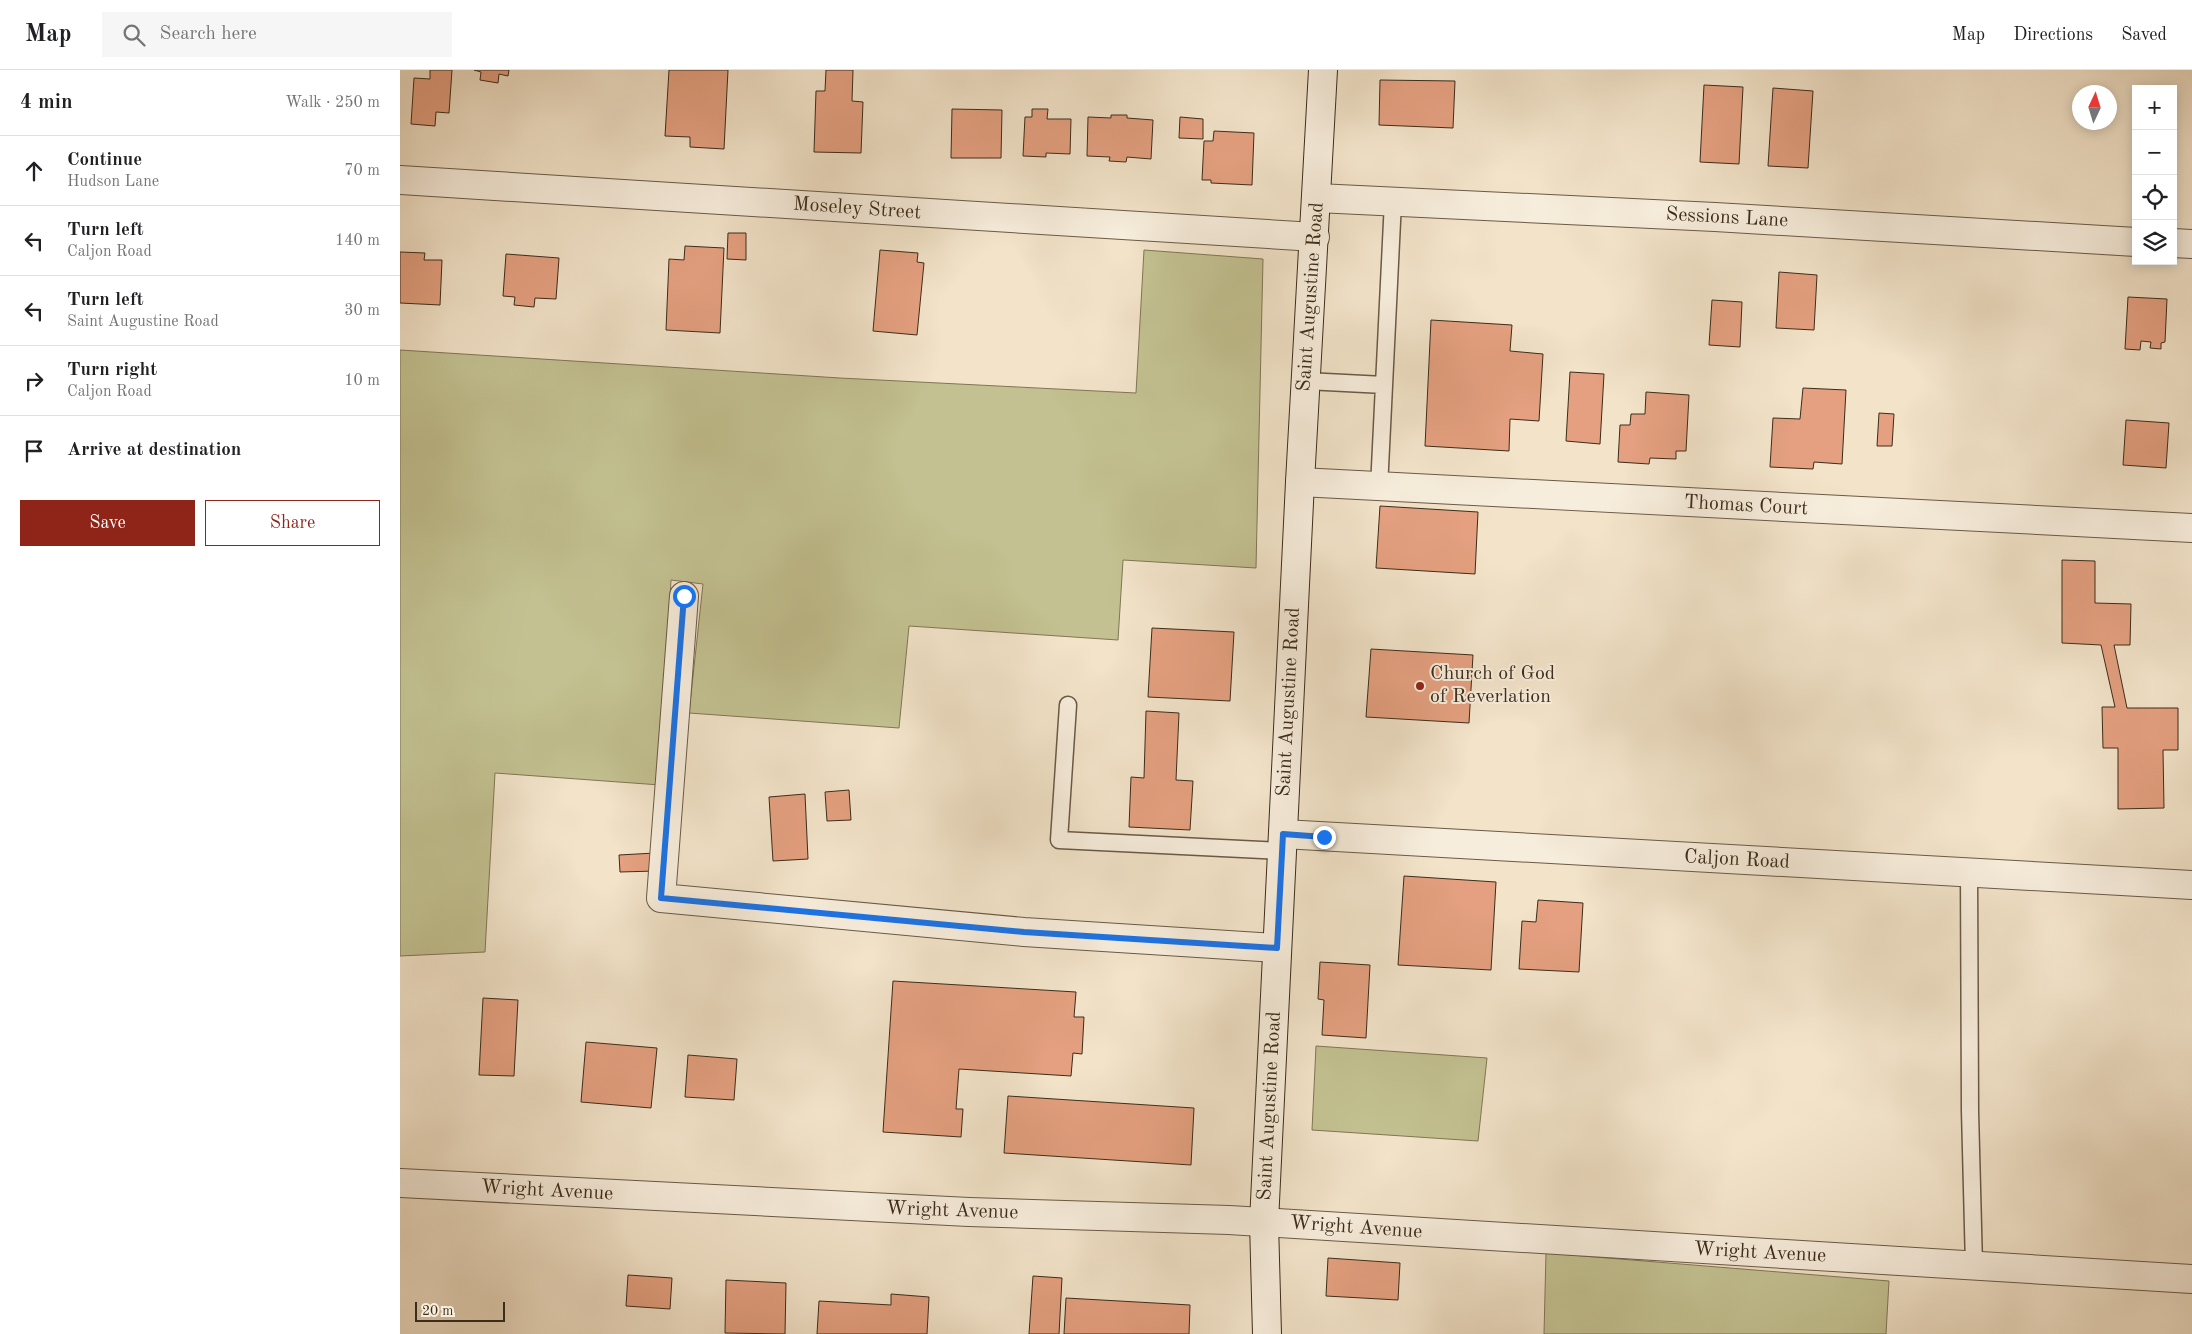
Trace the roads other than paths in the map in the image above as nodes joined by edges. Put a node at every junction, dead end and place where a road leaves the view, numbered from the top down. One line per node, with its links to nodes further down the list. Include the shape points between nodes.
1 (1323, 70): 3 (street, Saint Augustine Road)
2 (400, 180): 5 (street, Moseley Street)
3 (1317, 198): 4 (street, Sessions Lane); 5 (street, Saint Augustine Road)
4 (1393, 201): 6 (street, Sessions Lane, via 1715,216); 10 (lane)
5 (1315, 237): 9 (street, Saint Augustine Road)
6 (2132, 242)
7 (2177, 243): 8 (street)
8 (2192, 244)
9 (1306, 381): 10 (lane); 11 (street, Saint Augustine Road)
10 (1384, 385): 12 (lane)
11 (1300, 482): 12 (street, Thomas Court); 16 (street, Saint Augustine Road)
12 (1379, 488): 13 (street, Thomas Court)
13 (2192, 528)
14 (684, 596): 19 (street, via 661,898 1024,932)
15 (1068, 705): 16 (lane, via 1059,840)
16 (1282, 842): 17 (street, Caljon Road); 19 (street, Saint Augustine Road)
17 (1969, 872): 18 (street, Caljon Road); 22 (lane)
18 (2192, 885)
19 (1277, 948): 21 (street, Saint Augustine Road)
20 (400, 1183): 21 (street, Wright Avenue, via 930,1210)
21 (1264, 1222): 22 (street, Wright Avenue); 24 (street, Saint Augustine Road)
22 (1974, 1266): 23 (street, Wright Avenue)
23 (2192, 1279)
24 (1267, 1334)

